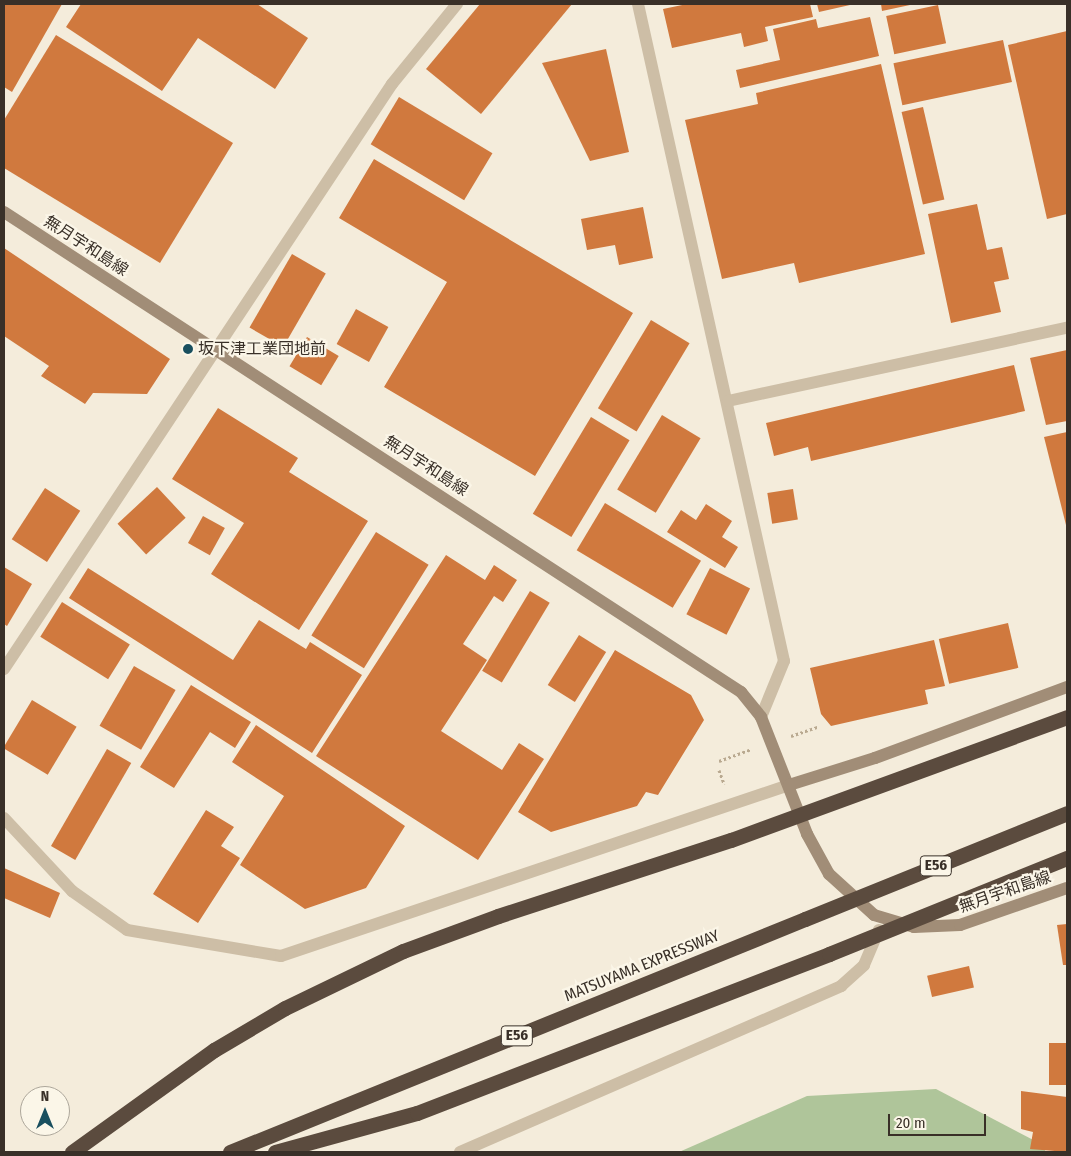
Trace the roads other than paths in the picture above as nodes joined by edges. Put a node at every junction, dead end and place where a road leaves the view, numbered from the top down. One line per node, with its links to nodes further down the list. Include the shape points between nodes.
1 (457, 4): 5 (street, via 392,84)
2 (638, 4): 6 (street)
3 (4, 212): 5 (main road, 無月宇和島線)
4 (1067, 328): 6 (street)
5 (215, 348): 7 (street); 9 (main road, 無月宇和島線, via 742,692)
6 (728, 401): 9 (street, via 784,661)
7 (4, 669)
8 (1067, 687): 11 (main road, via 875,758)
9 (761, 717): 11 (main road, 無月宇和島線)
10 (1067, 717): 17 (highway, bridge, via 731,840 498,916 403,951 285,1008 214,1050)
11 (789, 785): 13 (street, via 281,956 127,930 72,891); 16 (main road, 無月宇和島線, via 806,834 829,874 874,915)
12 (1067, 813): 18 (highway, MATSUYAMA EXPRESSWAY / E56, bridge)
13 (4, 818)
14 (1067, 858): 19 (highway, bridge, via 417,1113)
15 (1067, 888): 16 (main road, 無月宇和島線, via 960,925 914,927)
16 (884, 918): 20 (street, via 864,965 841,986)
17 (72, 1152)
18 (230, 1152)
19 (275, 1152)
20 (460, 1152)

